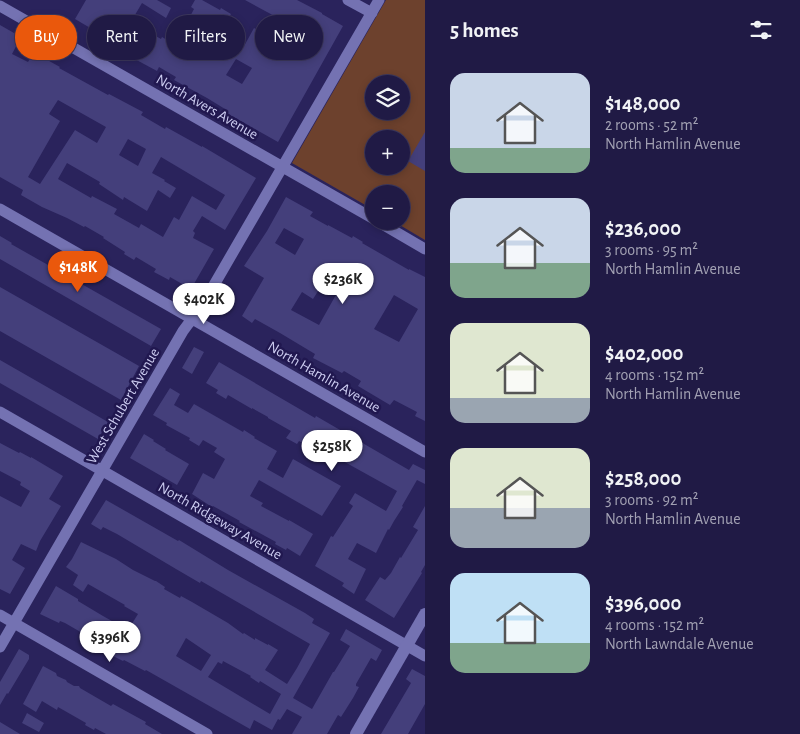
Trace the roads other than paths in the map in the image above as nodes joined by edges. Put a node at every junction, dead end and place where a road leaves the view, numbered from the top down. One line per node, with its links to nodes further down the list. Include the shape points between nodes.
1 (348, 0): 4 (street)
2 (379, 0): 4 (street, West Schubert Avenue)
3 (0, 6): 5 (street, North Avers Avenue)
4 (372, 13): 5 (street, West Schubert Avenue)
5 (282, 167): 7 (street, North Avers Avenue); 10 (street, West Schubert Avenue)
6 (0, 209): 10 (street, North Hamlin Avenue)
7 (365, 214)
8 (392, 230): 9 (street)
9 (425, 249)
10 (192, 319): 12 (street, North Hamlin Avenue); 13 (street, West Schubert Avenue)
11 (0, 412): 13 (street, North Ridgeway Avenue)
12 (425, 452)
13 (102, 471): 16 (street, West Schubert Avenue); 17 (street, North Ridgeway Avenue)
14 (425, 614): 17 (main road)
15 (0, 615): 16 (street)
16 (14, 623): 18 (street, West Schubert Avenue); 20 (street)
17 (407, 646): 19 (street, North Ridgeway Avenue); 21 (main road)
18 (0, 647)
19 (425, 656)
20 (206, 734)
21 (356, 734)

